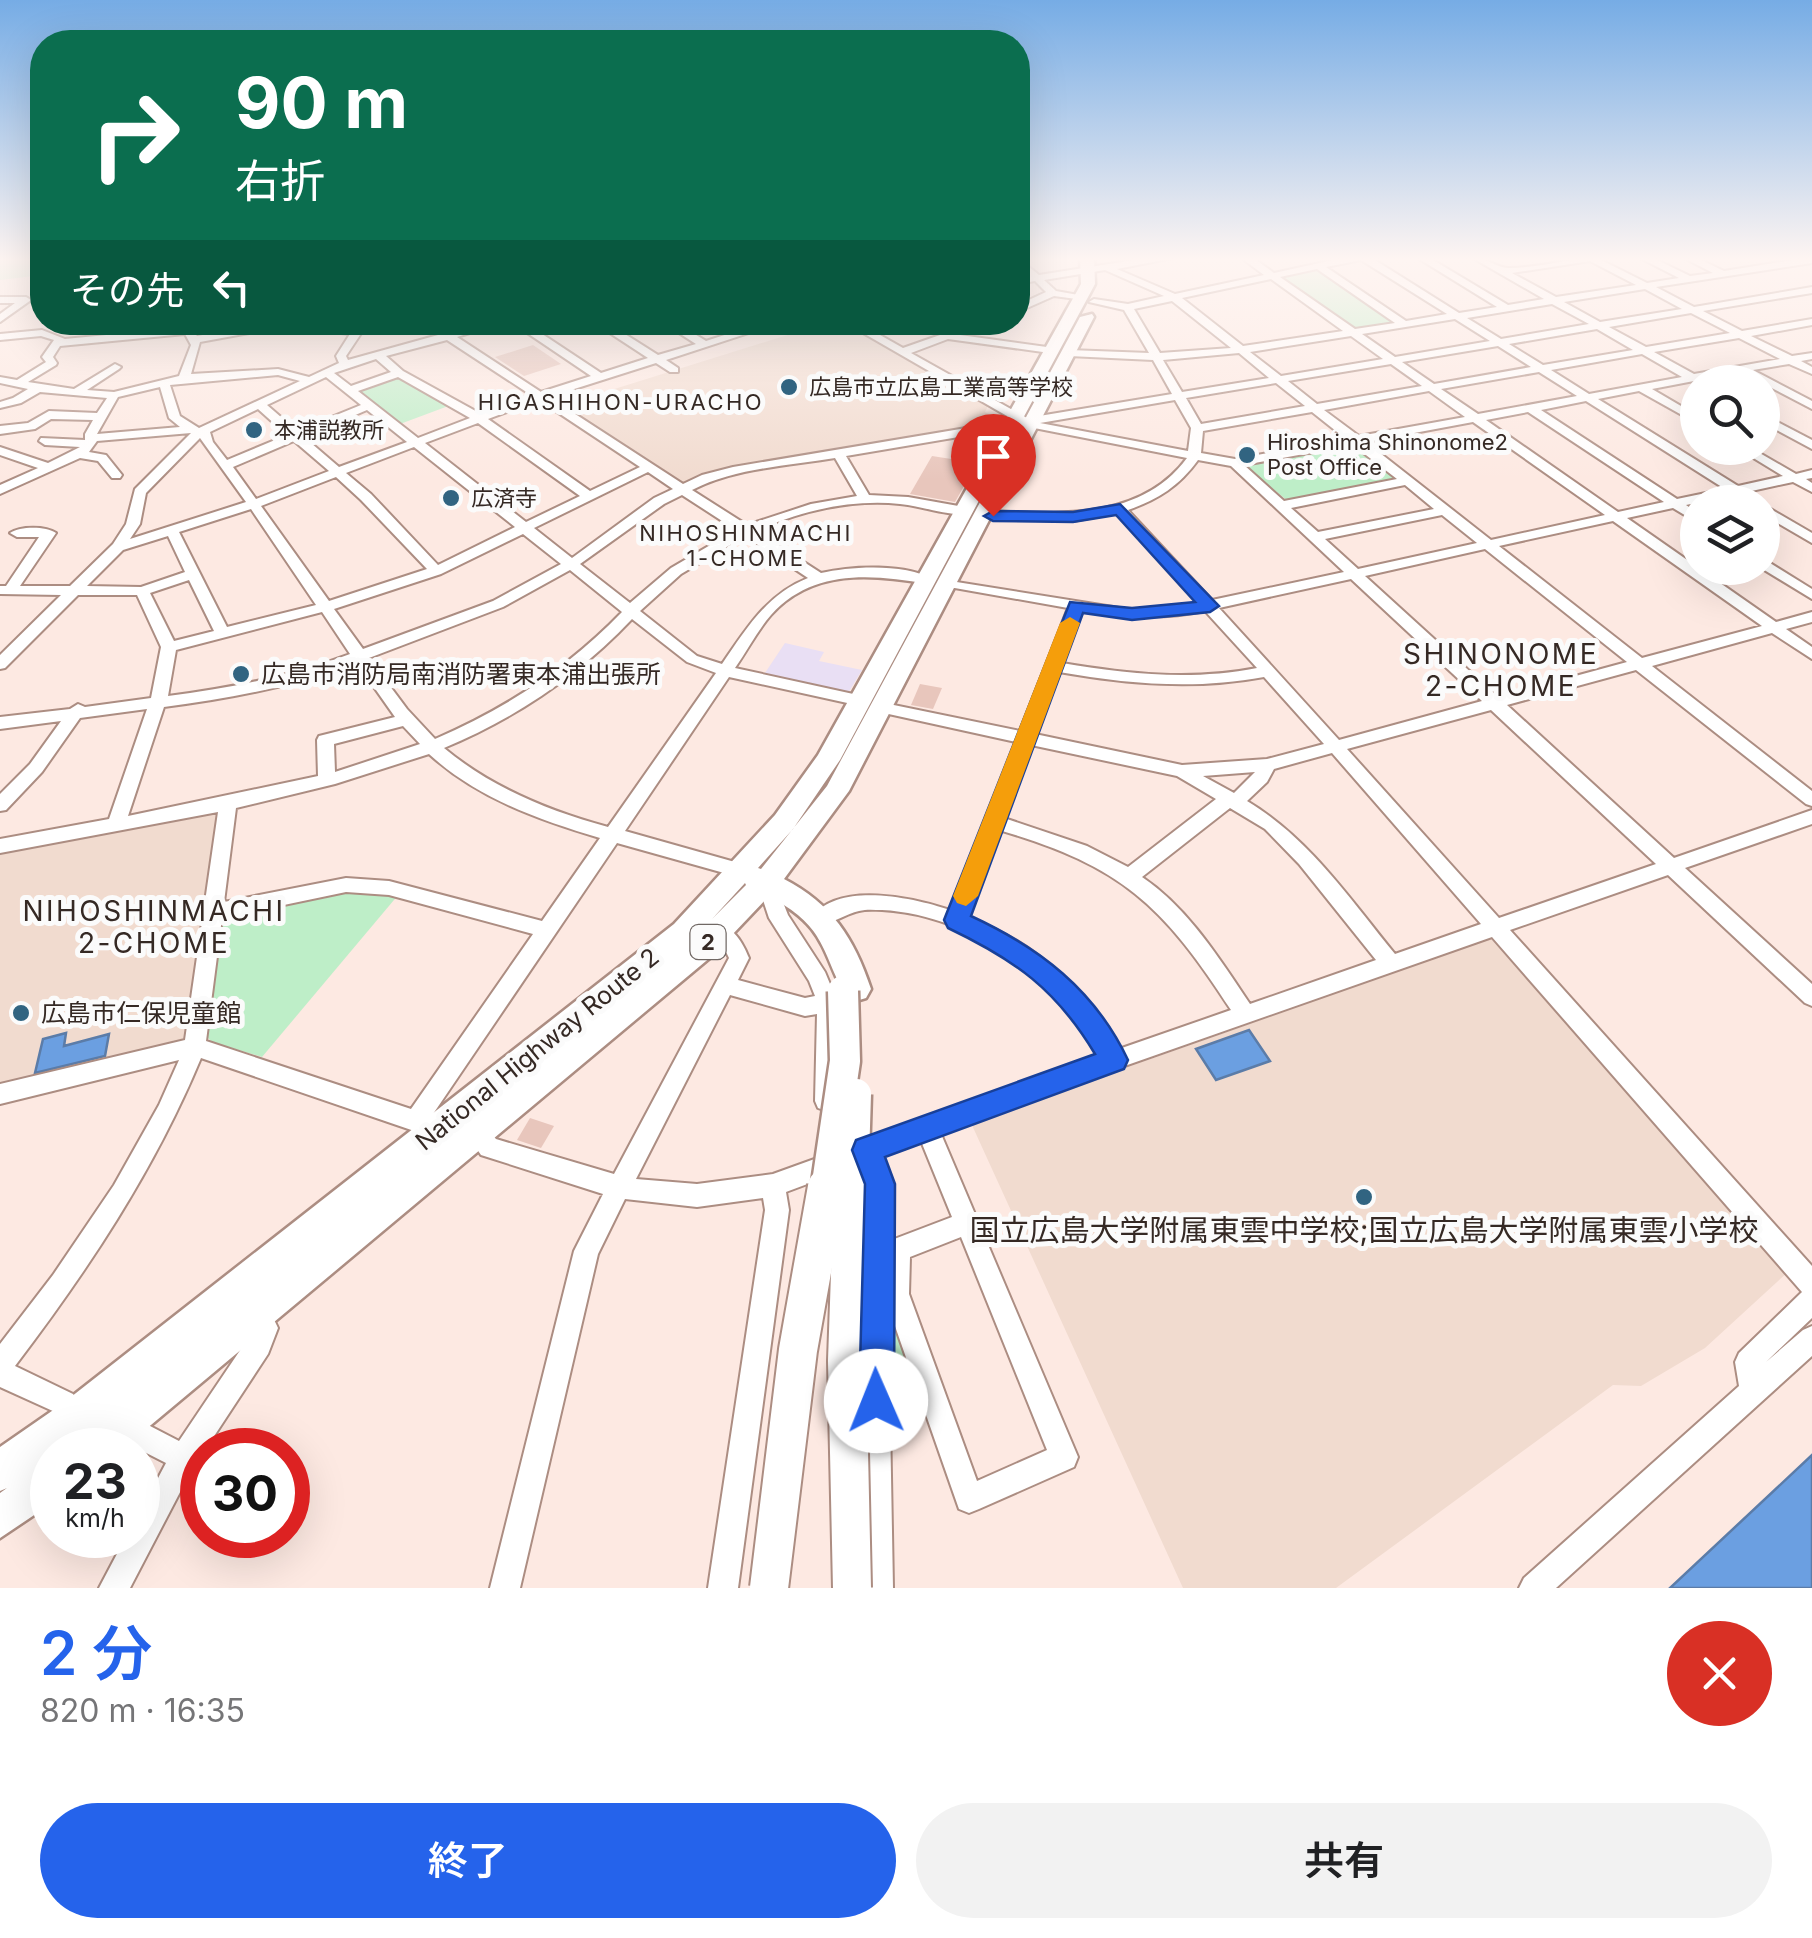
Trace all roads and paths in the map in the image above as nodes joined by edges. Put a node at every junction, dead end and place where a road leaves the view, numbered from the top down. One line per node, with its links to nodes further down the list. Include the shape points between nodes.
1 (1071, 331): 39 (highway, National Highway Route 2 / 2)
2 (1141, 331): 42 (street)
3 (1216, 331): 36 (street)
4 (1351, 331): 11 (street)
5 (1365, 331): 11 (street)
6 (1482, 331): 33 (street)
7 (1556, 331): 33 (street)
8 (1609, 331): 37 (street)
9 (1733, 331): 13 (street)
10 (1757, 331): 13 (street)
11 (1354, 333): 36 (street); 44 (street)
12 (30, 334): 29 (street)
13 (1739, 334): 37 (street); 45 (street)
14 (49, 335): 34 (street)
15 (91, 335): 34 (street)
16 (192, 335): 31 (street)
17 (223, 335): 31 (street)
18 (356, 335): 46 (street, via 340,356)
19 (424, 335): 32 (street)
20 (452, 335): 28 (street)
21 (536, 335): 55 (street)
22 (619, 335): 43 (street)
23 (689, 335): 35 (street)
24 (730, 335): 35 (street)
25 (872, 335): 38 (street)
26 (948, 335): 30 (street)
27 (957, 335): 30 (street)
28 (448, 336): 32 (street); 70 (street)
29 (0, 337)
30 (952, 337): 38 (street); 39 (street)
31 (194, 340): 56 (street)
32 (427, 341): 40 (street)
33 (1498, 341): 44 (street); 49 (street)
34 (60, 343): 61 (street, via 47,357 52,363 46,370)
35 (705, 344): 43 (street)
36 (1240, 350): 42 (street); 57 (street)
37 (1644, 351): 49 (street); 51 (street)
38 (903, 352): 83 (street)
39 (1060, 352): 42 (street); 83 (highway, National Highway Route 2 / 2)
40 (376, 354): 46 (street); 54 (street)
41 (1812, 356): 45 (street)
42 (1156, 357): 71 (street)
43 (658, 359): 50 (street); 55 (street)
44 (1391, 359): 57 (street); 65 (street)
45 (1790, 360): 47 (street); 52 (street)
46 (345, 364): 53 (street)
47 (1760, 365)
48 (115, 367): 67 (street)
49 (1541, 369): 65 (street); 72 (street)
50 (674, 370)
51 (1680, 371)
52 (1812, 371)
53 (326, 372): 59 (street); 68 (street)
54 (399, 373): 68 (street); 81 (street)
55 (599, 377): 70 (street)
56 (184, 378): 59 (street, via 278,372); 62 (street)
57 (1276, 378): 71 (street); 77 (street)
58 (0, 380): 61 (street)
59 (308, 380): 75 (street)
60 (1680, 382): 64 (street)
61 (20, 383): 63 (street)
62 (164, 383): 69 (street); 87 (street, via 175,418)
63 (40, 387): 67 (street); 73 (street)
64 (1640, 387): 72 (street); 79 (street)
65 (1432, 388): 77 (street); 82 (street)
66 (1780, 389): 76 (street)
67 (79, 390): 69 (street)
68 (351, 390): 74 (street)
69 (114, 395): 80 (street)
70 (539, 396): 81 (street); 100 (street)
71 (1176, 396): 83 (street); 85 (street)
72 (1586, 397): 78 (street); 107 (street)
73 (0, 405)
74 (370, 405): 88 (street); 90 (street)
75 (261, 406): 87 (street); 88 (street)
76 (1812, 406)
77 (1314, 408): 85 (street); 89 (street)
78 (1530, 408): 82 (street); 116 (street)
79 (1680, 410)
80 (100, 417): 86 (street, via 49,414 31,426); 91 (street)
81 (479, 418): 90 (street); 112 (street)
82 (1475, 418): 89 (street); 122 (street)
83 (1022, 421): 94 (street); 95 (street); 121 (highway, National Highway Route 2 / 2)
84 (1780, 427): 92 (street)
85 (1197, 428): 95 (street)
86 (0, 430)
87 (199, 431): 91 (street); 98 (street); 131 (street, via 140,492 134,524)
88 (298, 436): 98 (street); 102 (street)
89 (1354, 440): 97 (street); 106 (street)
90 (417, 442): 102 (street); 124 (street)
91 (86, 445): 96 (street, via 51,442); 101 (street); 104 (street)
92 (1812, 445)
93 (0, 451): 96 (street)
94 (838, 454): 109 (street, via 719,474); 113 (street)
95 (1194, 456): 97 (street); 119 (street, via 1154,496)
96 (30, 461): 101 (street)
97 (1234, 463): 117 (street)
98 (226, 465): 115 (street)
99 (1772, 465): 105 (street)
100 (649, 467): 109 (street); 112 (street)
101 (50, 468): 111 (street)
102 (338, 472): 115 (street); 133 (street)
103 (1812, 474): 105 (street)
104 (116, 475)
105 (1794, 478): 108 (street); 110 (street)
106 (1407, 481): 117 (street); 120 (street)
107 (1726, 485)
108 (1763, 485)
109 (682, 488): 126 (street); 132 (street)
110 (1812, 488)
111 (0, 490)
112 (590, 497): 124 (street)
113 (866, 499): 121 (street); 126 (street, via 808,510)
114 (1680, 503): 116 (street)
115 (254, 504): 125 (street); 145 (street)
116 (1676, 504): 118 (street); 122 (street)
117 (1282, 506): 128 (street)
118 (1680, 507)
119 (1120, 509): 121 (street, via 1073,517); 144 (street)
120 (1446, 510): 128 (street); 130 (street)
121 (974, 513): 138 (highway, National Highway Route 2 / 2)
122 (1616, 517): 130 (street); 148 (street)
123 (1780, 519): 129 (street)
124 (527, 527): 132 (street); 133 (street)
125 (172, 530): 131 (street); 134 (street)
126 (748, 532): 137 (street); 146 (street, via 682,566)
127 (16, 533): 139 (street, via 49,534)
128 (1315, 537): 135 (street)
129 (1812, 539)
130 (1490, 544): 135 (street); 154 (street)
131 (118, 548): 140 (street)
132 (573, 562): 146 (street); 152 (street, via 481,612)
133 (436, 571): 145 (street)
134 (193, 574): 141 (street); 149 (street)
135 (1355, 574): 144 (street); 159 (street)
136 (1780, 574): 142 (street)
137 (818, 578): 138 (street, via 882,572); 156 (street, via 788,590)
138 (938, 582): 143 (street); 160 (highway, National Highway Route 2 / 2)
139 (4, 591): 140 (street)
140 (71, 592): 141 (street); 153 (street)
141 (142, 592): 150 (street)
142 (1812, 595)
143 (1076, 606): 144 (street, via 1132,614); 155 (street)
144 (1210, 606): 157 (street)
145 (325, 607): 149 (street); 152 (street)
146 (632, 610): 156 (street, via 692,659); 166 (street, via 550,684)
147 (1812, 616): 148 (street)
148 (1773, 627): 151 (street); 154 (street)
149 (223, 634): 150 (street)
150 (170, 647): 158 (street)
151 (1812, 654)
152 (358, 658): 158 (street, via 252,689); 162 (street)
153 (0, 664)
154 (1640, 664): 159 (street); 172 (street)
155 (1053, 666): 157 (street, via 1188,684); 164 (street)
156 (725, 671): 160 (street); 177 (street)
157 (1269, 671): 165 (street)
158 (158, 702): 161 (street); 175 (street)
159 (1492, 702): 165 (street); 179 (street)
160 (872, 705): 164 (street); 181 (highway, National Highway Route 2 / 2, via 837,791)
161 (78, 709): 163 (street); 173 (street)
162 (404, 720): 166 (street); 169 (street, via 325,740)
163 (0, 722)
164 (1025, 739): 168 (street); 176 (street)
165 (1335, 745): 167 (street); 186 (street)
166 (430, 746): 169 (street); 177 (street, via 522,804)
167 (1267, 765): 168 (street); 171 (street, via 1262,778)
168 (1182, 771): 171 (street)
169 (327, 778): 170 (street)
170 (228, 800): 175 (street); 182 (street)
171 (1233, 800): 180 (street); 188 (street, via 1271,824 1306,859)
172 (1812, 800)
173 (0, 804)
174 (1812, 818): 179 (street)
175 (118, 822): 178 (street)
176 (994, 822): 180 (street, via 1086,850); 184 (street)
177 (612, 836): 181 (street); 185 (street)
178 (0, 846)
179 (1668, 866): 186 (street); 191 (street)
180 (1131, 875): 192 (street, via 1196,938)
181 (754, 877): 183 (highway, via 798,897); 187 (highway, National Highway Route 2 / 2); 190 (highway, via 821,941); 196 (highway, National Highway Route 2 / 2)
182 (214, 912): 185 (street, via 346,885 388,888); 193 (street)
183 (822, 917): 184 (street, via 868,902); 190 (highway, via 845,953)
184 (956, 920): 194 (street, via 1058,982)
185 (546, 930): 196 (street)
186 (1494, 931): 188 (street); 204 (street)
187 (717, 932): 189 (street, via 733,943 739,958); 198 (highway, National Highway Route 2 / 2)
188 (1391, 964): 192 (street)
189 (724, 985): 190 (street, via 806,1007); 202 (street)
190 (842, 994): 200 (street); 223 (highway, bridge, via 840,1101 783,1449); 224 (highway, bridge, via 860,1057 847,1361)
191 (1812, 997)
192 (1245, 1014): 194 (street)
193 (194, 1047): 195 (street); 196 (street); 208 (street, via 168,1111 122,1192)
194 (1114, 1060): 197 (street)
195 (0, 1094)
196 (425, 1126): 211 (highway, National Highway Route 2 / 2)
197 (927, 1127): 199 (street); 203 (street)
198 (478, 1136): 202 (street, via 489,1146); 206 (highway, National Highway Route 2 / 2)
199 (867, 1150): 200 (street); 225 (street, via 880,1184)
200 (822, 1166): 201 (street)
201 (773, 1185): 202 (street, via 698,1198); 222 (street, via 777,1210)
202 (615, 1190): 221 (street, via 586,1251)
203 (966, 1223): 203 (street, via 1064,1457 969,1500 896,1294 898,1250)
204 (1812, 1285)
205 (1812, 1300): 210 (street, via 1748,1362)
206 (258, 1314): 212 (highway, National Highway Route 2 / 2); 214 (street, via 265,1328 259,1345)
207 (1812, 1339): 210 (street)
208 (0, 1365)
209 (0, 1374): 211 (street, via 64,1403)
210 (1754, 1393): 226 (street)
211 (76, 1418): 217 (highway, National Highway Route 2 / 2)
212 (123, 1426): 213 (highway, National Highway Route 2 / 2); 215 (street)
213 (120, 1428)
214 (204, 1428)
215 (180, 1456)
216 (180, 1465): 220 (street)
217 (0, 1471)
218 (30, 1496): 219 (highway)
219 (0, 1518)
220 (114, 1588)
221 (504, 1588)
222 (724, 1588)
223 (769, 1588)
224 (852, 1588)
225 (878, 1588)
226 (1534, 1588)

